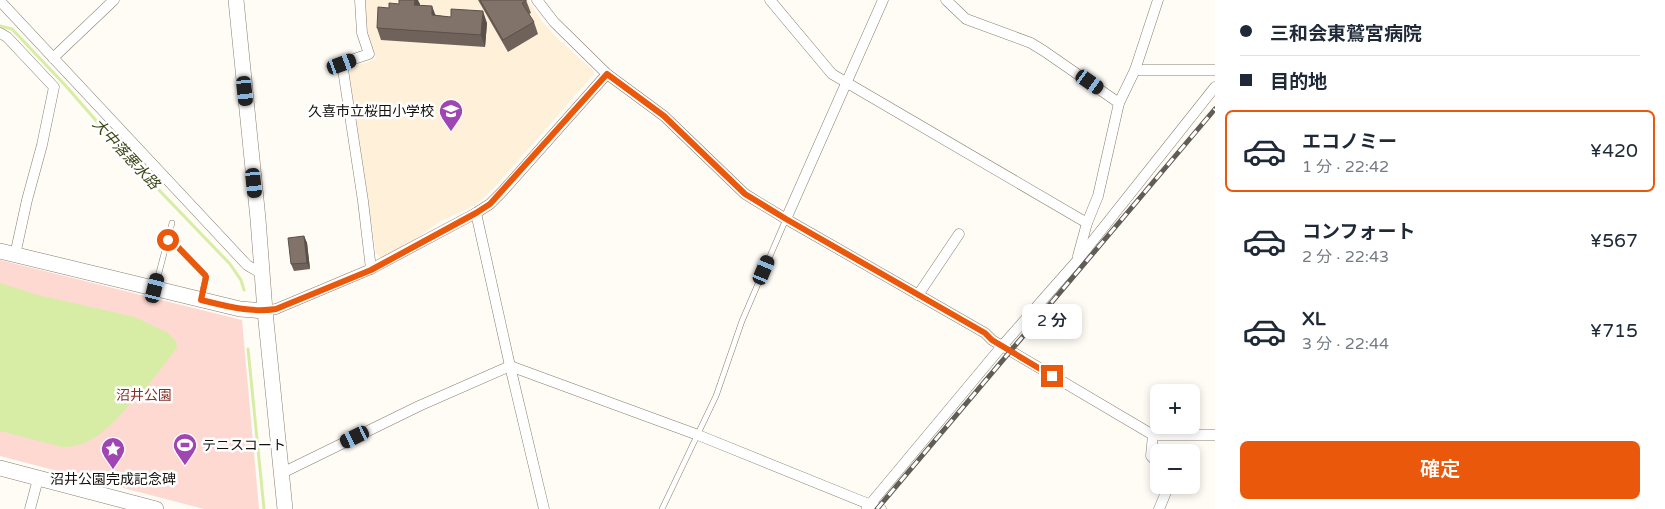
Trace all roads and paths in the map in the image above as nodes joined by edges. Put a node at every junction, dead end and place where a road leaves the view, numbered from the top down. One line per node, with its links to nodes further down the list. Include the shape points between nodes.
1 (114, 0): 11 (street)
2 (236, 0): 28 (street)
3 (360, 0): 27 (street, via 362,34 369,54 342,64)
4 (537, 0): 14 (street, via 554,22)
5 (770, 0): 15 (street, via 827,69)
6 (883, 0): 15 (street)
7 (946, 0): 17 (street, via 966,19 1031,43)
8 (1158, 0): 12 (street)
9 (0, 1): 11 (street)
10 (0, 34): 25 (street, via 7,37 54,86)
11 (53, 58): 28 (street, via 246,266)
12 (1135, 70): 13 (street); 17 (street)
13 (1215, 70)
14 (607, 74): 18 (street, via 502,192); 19 (street, via 664,116 745,194)
15 (847, 82): 19 (street); 21 (street)
16 (1215, 87): 26 (street)
17 (1119, 103): 21 (street, via 1098,196)
18 (476, 213): 27 (street); 34 (street)
19 (786, 219): 30 (street); 35 (lane)
20 (172, 223): 23 (lane)
21 (1087, 223): 26 (street)
22 (959, 234): 30 (street)
23 (168, 240): 29 (lane); 31 (lane, via 205,275)
24 (0, 251): 25 (street)
25 (15, 255): 29 (street)
26 (1076, 262): 33 (street)
27 (371, 270): 32 (street)
28 (262, 274): 32 (street)
29 (155, 288): 31 (street)
30 (918, 294): 33 (street)
31 (201, 300): 32 (street)
32 (265, 311): 40 (street)
33 (1002, 346): 36 (street); 43 (street)
34 (510, 366): 35 (street); 40 (street); 47 (street)
35 (698, 435): 43 (street); 48 (lane)
36 (1153, 435): 37 (street); 38 (street)
37 (1215, 435)
38 (1152, 444)
39 (0, 468): 41 (street)
40 (282, 473): 46 (street)
41 (38, 479): 44 (street); 45 (street)
42 (1165, 494): 50 (street)
43 (868, 507): 49 (street)
44 (30, 509)
45 (156, 509)
46 (285, 509)
47 (544, 509)
48 (662, 509)
49 (881, 509)
50 (1159, 509)

